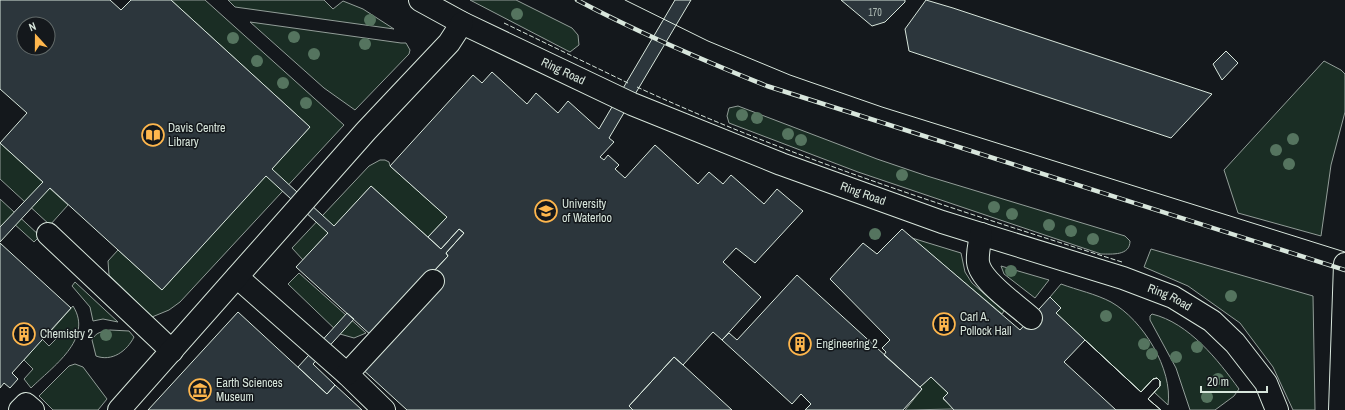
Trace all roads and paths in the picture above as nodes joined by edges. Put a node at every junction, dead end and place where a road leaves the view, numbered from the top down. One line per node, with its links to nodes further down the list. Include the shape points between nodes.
1 (420, 0): 2 (street, Ring Road)
2 (462, 23): 4 (street, Ring Road, via 632,104 781,164); 6 (street, via 449,43 366,131)
3 (48, 234): 9 (street)
4 (981, 234): 8 (street, via 978,261 980,270); 13 (street, Ring Road, via 1123,278 1173,297 1196,309 1212,321 1246,357 1266,383)
5 (1345, 264): 14 (street)
6 (237, 277): 9 (street); 10 (street)
7 (433, 280): 10 (street)
8 (1031, 318)
9 (172, 351): 11 (street)
10 (347, 374): 12 (street)
11 (119, 410)
12 (384, 410)
13 (1277, 410)
14 (1340, 410)

